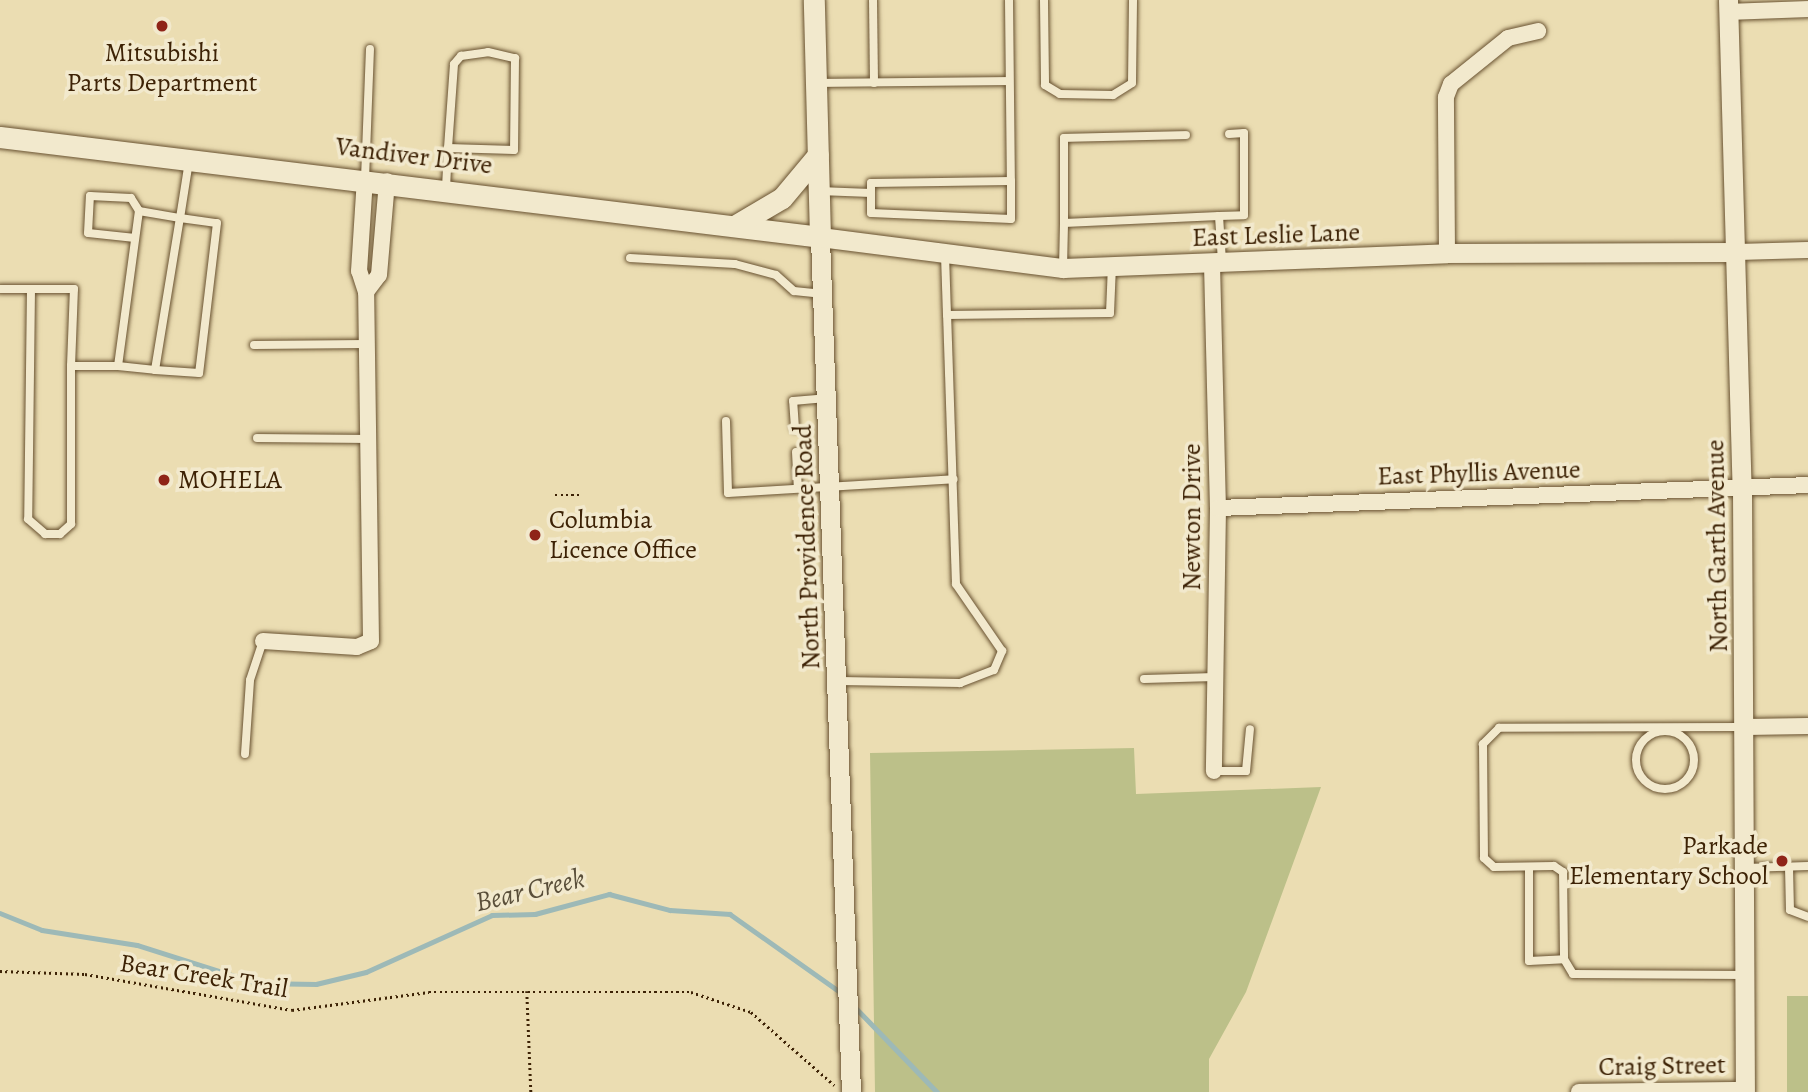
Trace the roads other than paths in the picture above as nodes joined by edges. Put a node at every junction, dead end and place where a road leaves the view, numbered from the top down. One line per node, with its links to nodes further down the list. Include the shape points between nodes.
1 (814, 0): 11 (main road, North Providence Road)
2 (873, 0): 12 (lane)
3 (1009, 0): 10 (lane)
4 (1044, 0): 5 (lane, via 1045,85 1059,94 1113,95 1132,83)
5 (1133, 0)
6 (1728, 6): 7 (street); 32 (street, North Garth Avenue)
7 (1808, 9)
8 (1538, 31): 33 (street, via 1508,37 1451,84 1446,97)
9 (370, 49): 19 (lane)
10 (1009, 81): 12 (lane); 20 (lane)
11 (817, 83): 12 (lane); 17 (main road, North Providence Road)
12 (874, 83)
13 (1229, 134): 25 (lane, via 1244,133 1244,215)
14 (1186, 135): 27 (lane, via 1064,138)
15 (0, 137): 18 (main road, Vandiver Drive)
16 (448, 148): 16 (lane, via 454,64 461,56 488,52 515,58 513,150); 21 (lane)
17 (818, 155): 22 (main road, North Providence Road); 28 (main road, via 792,190)
18 (189, 158): 19 (main road, Vandiver Drive); 26 (lane)
19 (376, 180): 21 (main road, Vandiver Drive); 43 (street, via 379,275 366,292)
20 (1011, 181): 23 (lane, via 871,183); 23 (lane, via 1011,219 871,213)
21 (446, 188): 28 (main road, Vandiver Drive)
22 (819, 191): 23 (lane); 29 (main road, North Providence Road)
23 (871, 193)
24 (139, 211): 26 (lane); 30 (lane); 30 (lane, via 131,198 90,196 88,233)
25 (1219, 216): 27 (lane); 36 (lane)
26 (180, 218): 47 (lane); 47 (lane, via 217,223 199,373)
27 (1064, 223): 38 (lane)
28 (736, 225): 29 (main road, Vandiver Drive)
29 (820, 237): 34 (street, East Leslie Lane); 41 (street, North Providence Road)
30 (135, 238): 46 (lane)
31 (1808, 250): 32 (street)
32 (1737, 252): 33 (street, East Leslie Lane); 58 (street, North Garth Avenue)
33 (1447, 253): 36 (street, East Leslie Lane)
34 (945, 255): 38 (street, East Leslie Lane); 42 (lane)
35 (630, 258): 41 (lane, via 735,264 776,275 794,291)
36 (1217, 264): 37 (street, East Leslie Lane); 59 (street, Newton Drive)
37 (1112, 266): 38 (street, East Leslie Lane); 42 (lane, via 1110,313)
38 (1063, 268)
39 (0, 289): 40 (lane)
40 (31, 289): 45 (lane, via 74,289); 45 (lane, via 28,519 45,534 60,534 71,524)
41 (824, 295): 48 (street, North Providence Road)
42 (947, 315): 54 (lane)
43 (366, 344): 44 (lane); 52 (street)
44 (254, 345)
45 (71, 366): 46 (lane)
46 (118, 366): 47 (lane)
47 (155, 370)
48 (829, 397): 50 (lane, via 793,401); 55 (street, North Providence Road)
49 (726, 421): 57 (lane, via 728,493)
50 (795, 428)
51 (257, 438): 52 (lane)
52 (367, 439): 60 (street, via 371,641 357,647)
53 (796, 452): 57 (lane)
54 (954, 479): 55 (lane); 63 (lane, via 956,584 1002,651 994,670 960,683)
55 (833, 484): 57 (lane); 63 (street, North Providence Road)
56 (1808, 485): 58 (street, East Phyllis Avenue)
57 (798, 488)
58 (1742, 488): 59 (street, East Phyllis Avenue); 65 (street, North Garth Avenue)
59 (1218, 508): 61 (street, Newton Drive)
60 (263, 641): 68 (lane, via 250,680)
61 (1215, 677): 62 (lane); 69 (street, Newton Drive)
62 (1144, 679)
63 (840, 681): 78 (street, North Providence Road)
64 (1808, 726): 65 (street)
65 (1746, 727): 67 (lane); 73 (street, North Garth Avenue)
66 (1250, 729): 69 (lane, via 1246,771)
67 (1667, 729): 67 (lane, via 1642,743 1636,760 1648,784 1667,790 1692,774 1695,754 1684,738); 71 (lane, via 1499,728 1485,735 1484,858 1494,867)
68 (245, 754)
69 (1214, 771)
70 (1808, 866): 72 (lane)
71 (1529, 867): 75 (lane, via 1563,872); 75 (lane, via 1529,961)
72 (1789, 867): 73 (lane); 74 (lane, via 1790,910)
73 (1746, 868): 76 (street, North Garth Avenue)
74 (1808, 917)
75 (1564, 959): 76 (lane, via 1573,974)
76 (1745, 975): 77 (street, North Garth Avenue)
77 (1745, 1091): 79 (street, Craig Street)
78 (851, 1092)
79 (1579, 1092)

